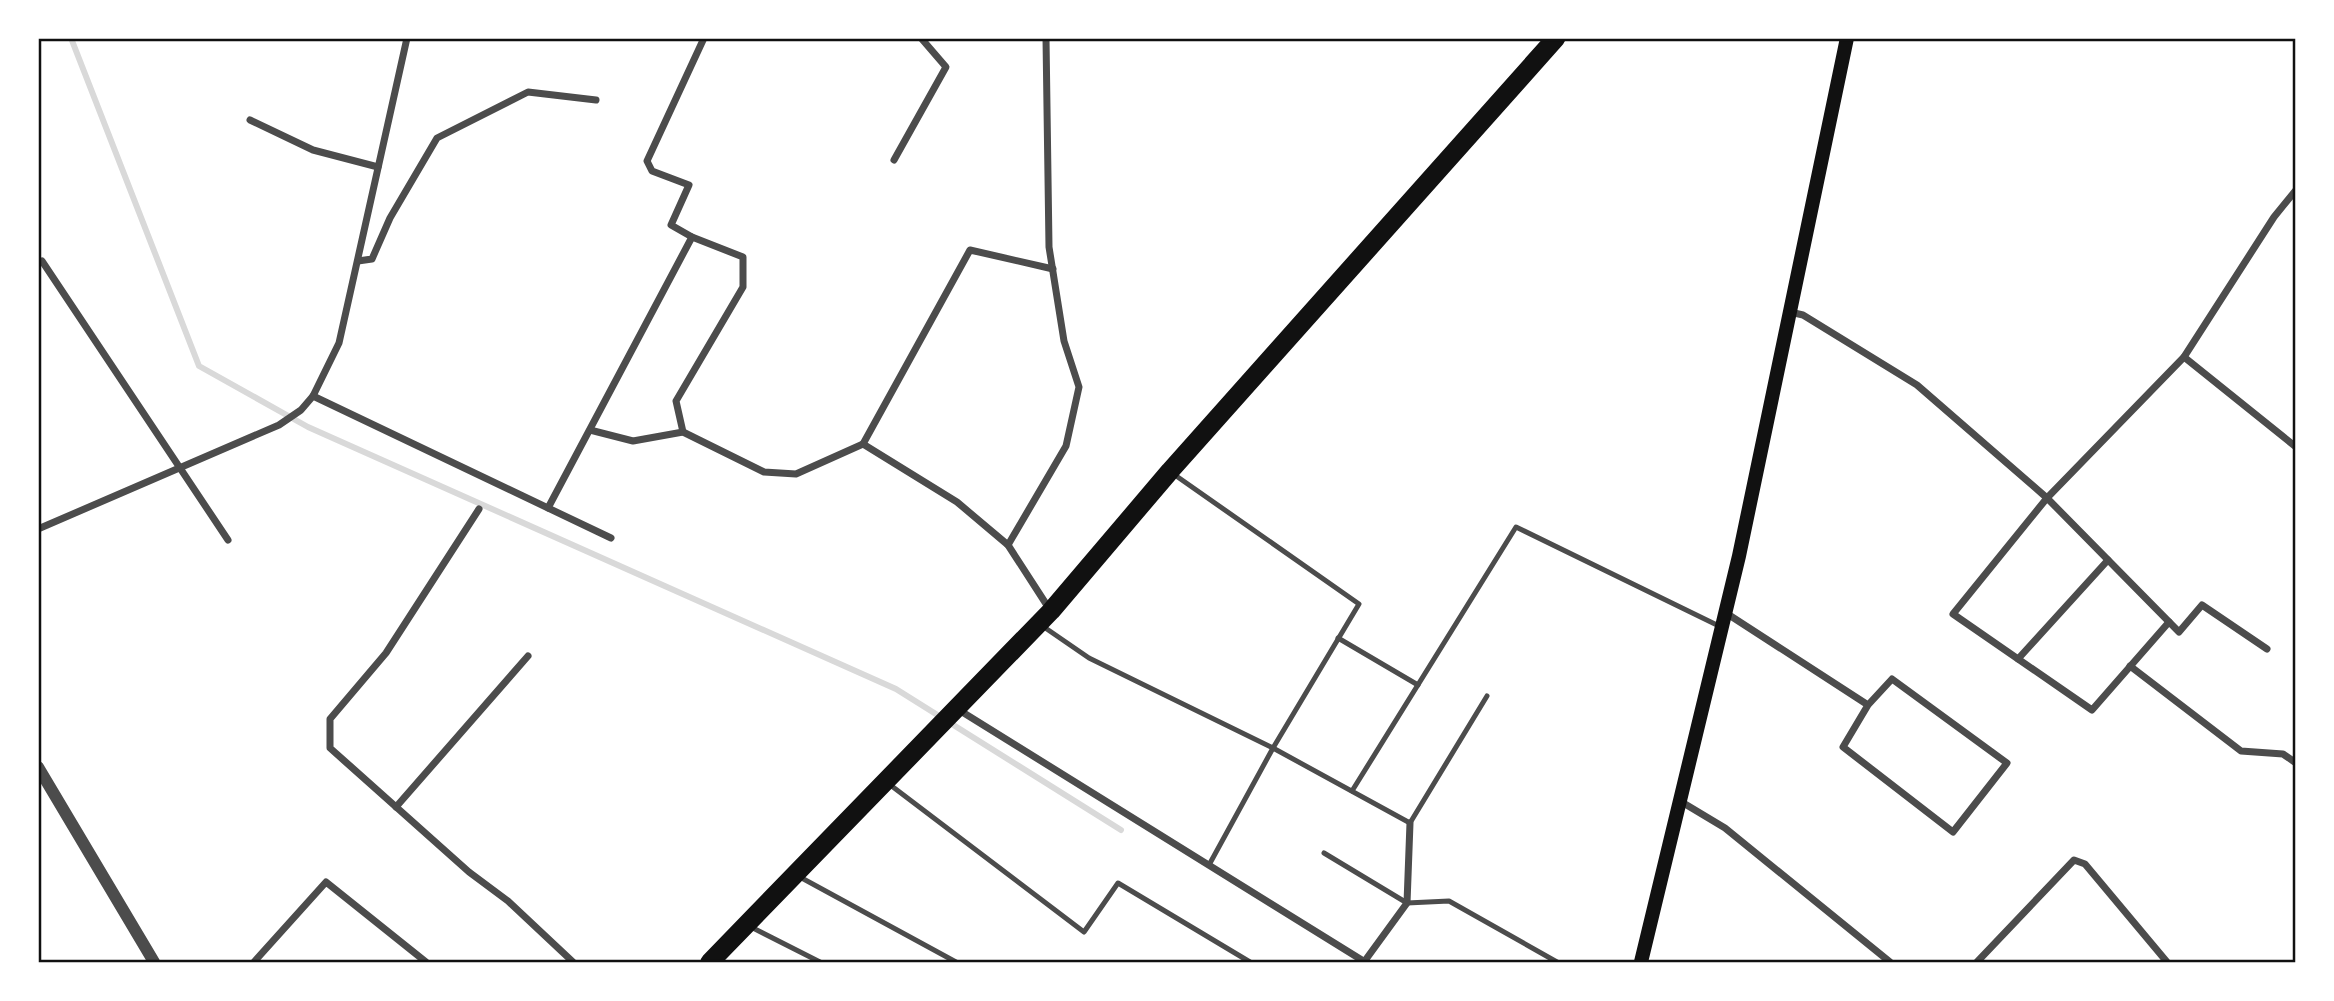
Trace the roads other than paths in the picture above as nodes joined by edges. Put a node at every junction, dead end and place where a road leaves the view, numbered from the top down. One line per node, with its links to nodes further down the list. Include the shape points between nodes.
1 (407, 38): 10 (street)
2 (704, 38): 12 (street, via 647,161 652,171 689,185 671,225)
3 (921, 38): 9 (street, via 946,67)
4 (1046, 38): 15 (street)
5 (1556, 38): 24 (highway)
6 (1847, 38): 16 (main road)
7 (596, 100): 14 (street, via 528,92 437,138 390,218 372,259)
8 (250, 120): 10 (street, via 313,150)
9 (894, 160)
10 (379, 167): 14 (street)
11 (2295, 190): 17 (street)
12 (692, 237): 19 (street); 20 (street, via 743,257 743,287 676,401)
13 (42, 261): 23 (street)
14 (359, 261): 18 (street, via 340,343)
15 (1053, 269): 21 (street, via 970,250); 31 (street, via 1064,341 1079,387 1066,446)
16 (1790, 312): 25 (street, via 1803,315 1917,385); 33 (main road)
17 (2184, 357): 22 (street); 25 (street)
18 (313, 396): 23 (street, via 279,425); 26 (street)
19 (590, 430): 20 (street, via 633,441); 26 (street)
20 (683, 432): 21 (street, via 764,472 796,474)
21 (863, 444): 31 (street, via 957,502)
22 (2295, 447)
23 (178, 468): 28 (street); 30 (street)
24 (1170, 471): 34 (highway); 37 (lane, via 1359,604)
25 (2047, 498): 32 (street); 40 (street, via 1953,614)
26 (548, 508): 29 (street)
27 (479, 509): 52 (street, via 386,653 330,719 330,748)
28 (38, 529)
29 (611, 538)
30 (228, 540)
31 (1008, 545): 34 (street)
32 (2108, 560): 35 (street); 40 (street)
33 (1726, 612): 36 (main road); 44 (street)
34 (1044, 617): 45 (highway); 46 (lane, via 1089,658)
35 (2169, 622): 38 (street, via 2179,632 2202,605); 41 (street)
36 (1722, 628): 42 (lane, via 1516,527); 51 (main road)
37 (1338, 638): 42 (lane); 46 (lane)
38 (2267, 649)
39 (528, 656): 52 (street)
40 (2018, 659): 41 (street, via 2092,710)
41 (2130, 666): 47 (street, via 2241,751 2283,754)
42 (1418, 685): 50 (lane)
43 (1487, 696): 53 (lane)
44 (1868, 705): 44 (street, via 1892,679 2007,763 1953,832 1843,747)
45 (955, 710): 49 (highway); 55 (street)
46 (1273, 748): 50 (lane); 55 (lane)
47 (2295, 763)
48 (38, 767): 59 (street)
49 (885, 781): 56 (highway); 66 (lane, via 1084,932 1118,883)
50 (1352, 792): 53 (lane)
51 (1680, 801): 69 (main road); 70 (street, via 1725,828)
52 (396, 807): 62 (street)
53 (1410, 823): 57 (street)
54 (1324, 853): 57 (lane)
55 (1209, 865): 67 (street)
56 (795, 874): 58 (highway); 65 (lane)
57 (1407, 903): 67 (street); 68 (lane, via 1449,901)
58 (746, 925): 63 (highway); 64 (lane)
59 (154, 962)
60 (254, 962): 61 (street, via 326,882)
61 (426, 962)
62 (573, 962)
63 (710, 962)
64 (820, 962)
65 (956, 962)
66 (1250, 962)
67 (1365, 962)
68 (1557, 962)
69 (1640, 962)
70 (1890, 962)
71 (1977, 962): 72 (street, via 2074,860 2085,864)
72 (2167, 962)

